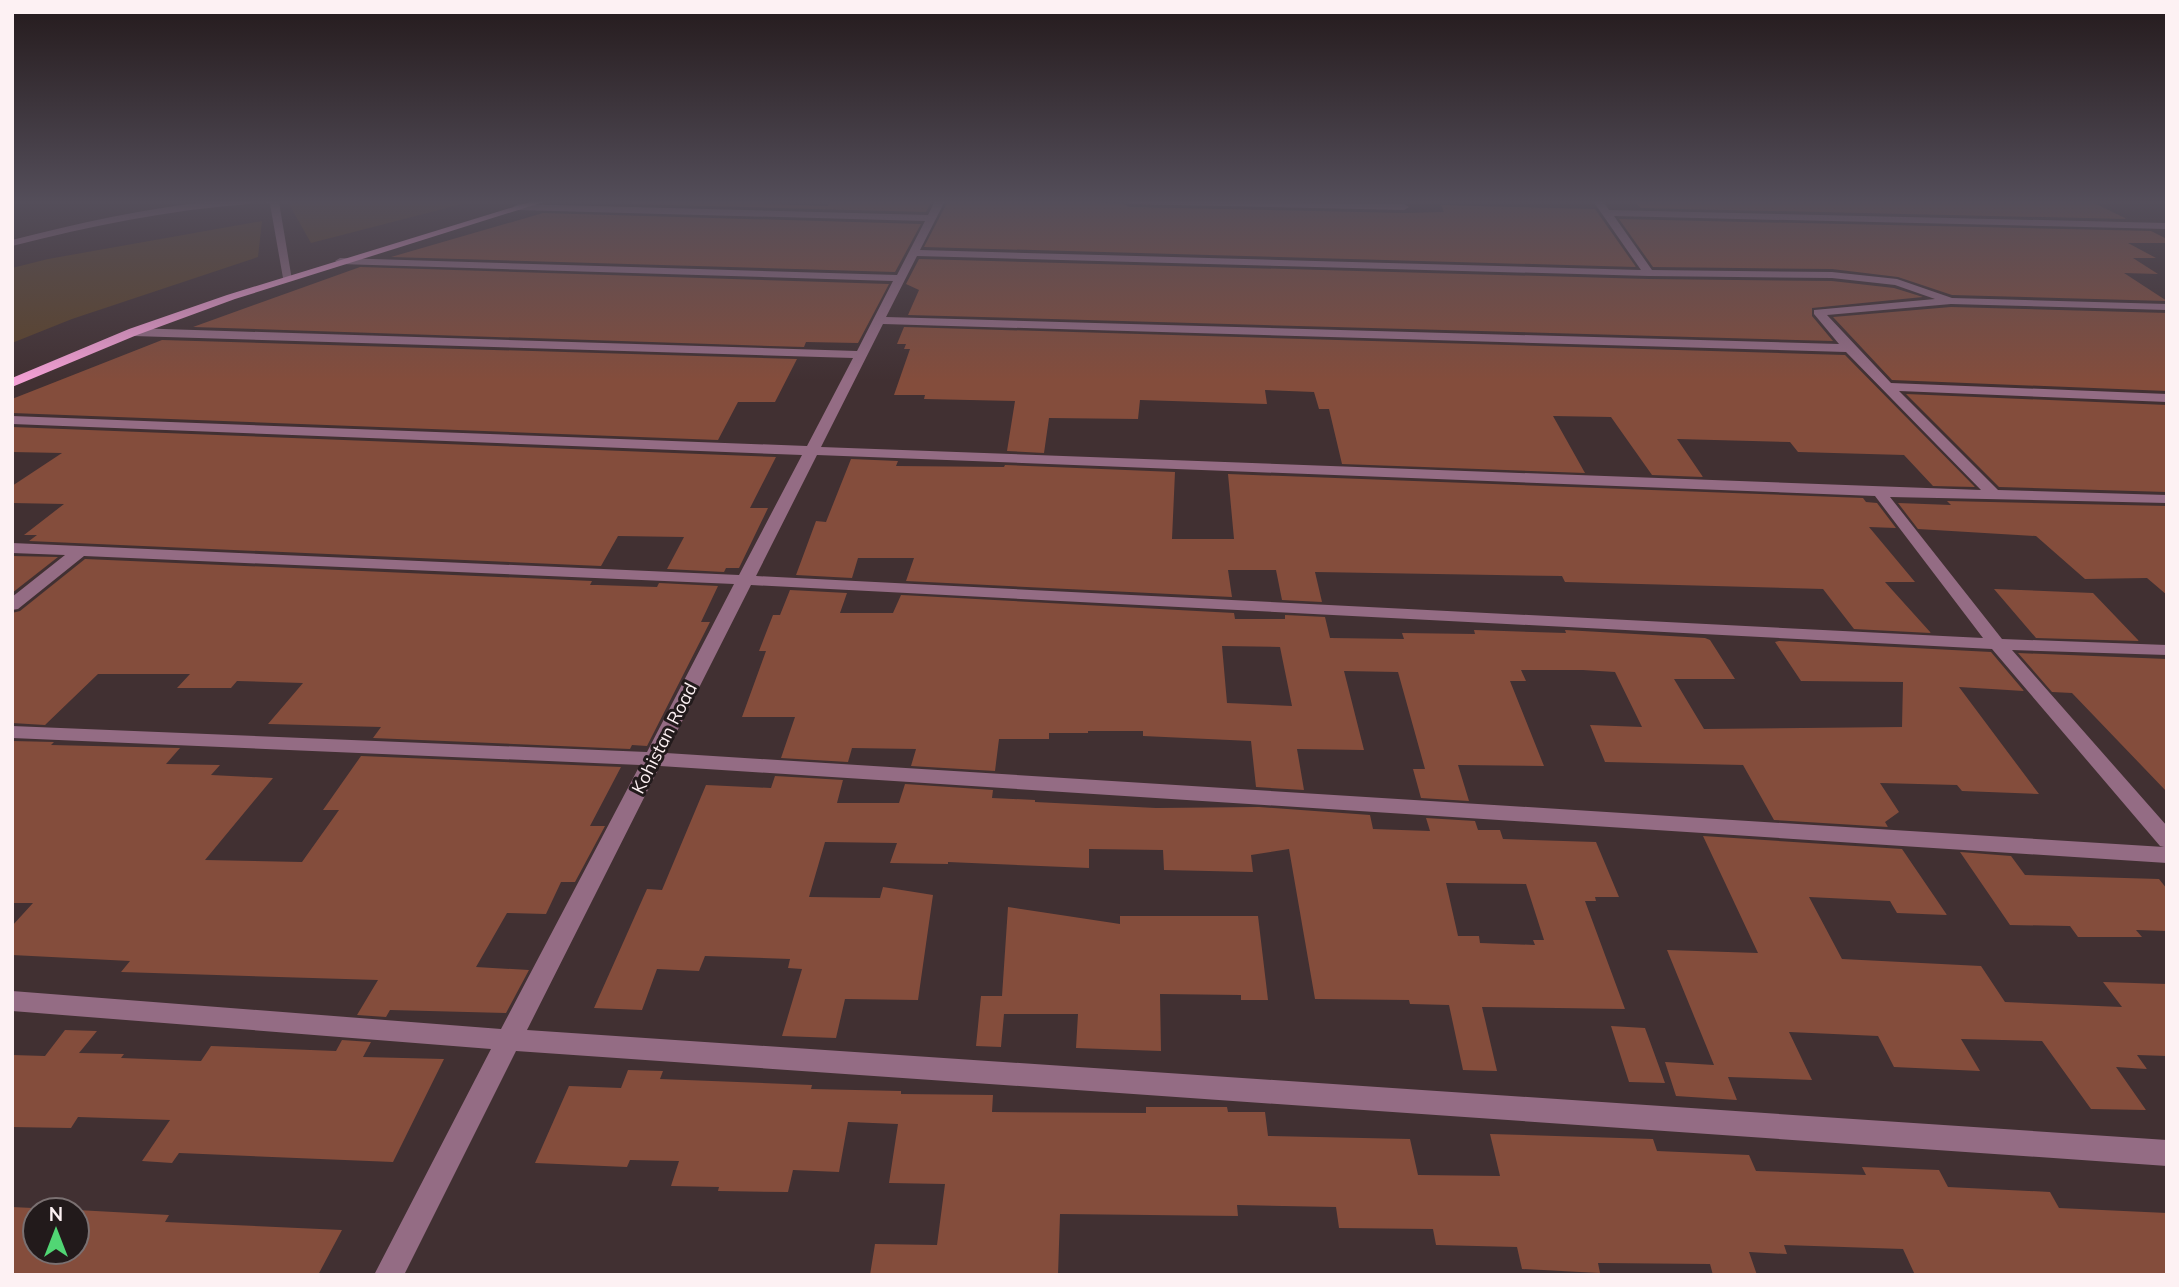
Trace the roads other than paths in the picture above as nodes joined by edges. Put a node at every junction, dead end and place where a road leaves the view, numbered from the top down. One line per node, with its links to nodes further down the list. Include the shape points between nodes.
1 (285, 261): 8 (street)
2 (341, 261): 8 (main road)
3 (343, 261): 9 (street)
4 (910, 261): 9 (street, Kohistan Road)
5 (1210, 261): 7 (street)
6 (1640, 261): 7 (street)
7 (1648, 273): 10 (street, via 1863,277 1897,282)
8 (288, 278): 13 (main road)
9 (901, 278): 12 (street, Kohistan Road)
10 (1951, 300): 11 (street); 14 (street, via 1818,312)
11 (2167, 307)
12 (879, 320): 14 (street); 15 (street, Kohistan Road)
13 (133, 332): 15 (street); 16 (main road)
14 (1849, 348): 17 (street)
15 (861, 355): 20 (street, Kohistan Road)
16 (12, 383)
17 (1888, 387): 18 (street); 22 (street)
18 (2167, 398)
19 (12, 421): 20 (street)
20 (812, 451): 21 (street); 26 (street, Kohistan Road)
21 (1879, 492): 22 (street); 28 (street)
22 (1992, 493): 23 (street)
23 (2167, 499)
24 (12, 548): 25 (street)
25 (80, 551): 26 (street); 27 (street)
26 (745, 580): 28 (street); 31 (street, Kohistan Road)
27 (12, 605)
28 (1997, 644): 29 (street); 32 (street)
29 (2167, 649)
30 (12, 732): 31 (street)
31 (653, 759): 33 (street); 35 (street, Kohistan Road)
32 (2167, 840)
33 (2167, 855)
34 (12, 1001): 35 (street)
35 (509, 1040): 36 (street); 37 (street, Kohistan Road)
36 (2167, 1153)
37 (388, 1275)

